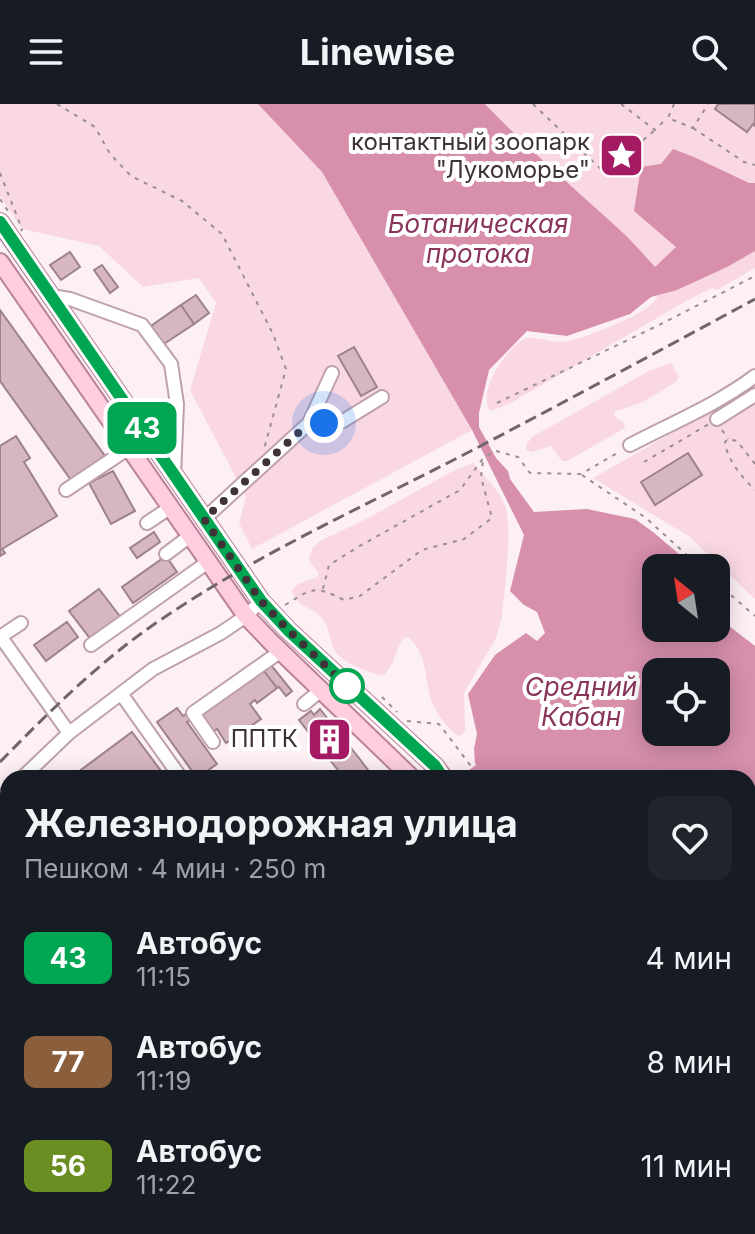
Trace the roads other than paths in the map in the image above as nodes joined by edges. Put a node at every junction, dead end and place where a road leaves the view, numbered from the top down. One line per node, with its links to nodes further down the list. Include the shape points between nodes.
1 (0, 222): 3 (main road)
2 (0, 262): 11 (main road)
3 (51, 296): 12 (main road); 12 (street, via 142,325 171,364 177,404)
4 (332, 373): 9 (street)
5 (755, 376): 10 (street)
6 (755, 395): 8 (street)
7 (382, 397): 9 (street, via 343,421)
8 (717, 419)
9 (306, 426): 15 (street)
10 (630, 445)
11 (129, 448): 13 (street); 14 (main road)
12 (174, 476): 15 (main road)
13 (66, 490)
14 (171, 507): 16 (street); 17 (main road)
15 (204, 519): 20 (main road)
16 (147, 523)
17 (190, 536): 18 (street); 19 (main road)
18 (166, 554)
19 (208, 562): 21 (main road); 24 (street)
20 (269, 605): 21 (street); 34 (main road, via 288,630)
21 (246, 616): 25 (main road); 27 (street, via 153,669)
22 (21, 623): 23 (street)
23 (0, 636): 29 (street)
24 (91, 645)
25 (281, 651): 26 (main road); 30 (street, via 193,713)
26 (321, 690): 28 (street); 33 (main road)
27 (122, 695): 29 (street); 32 (street)
28 (304, 704)
29 (69, 733): 31 (street)
30 (213, 742)
31 (30, 770)
32 (175, 770)
33 (404, 770)
34 (437, 770)

